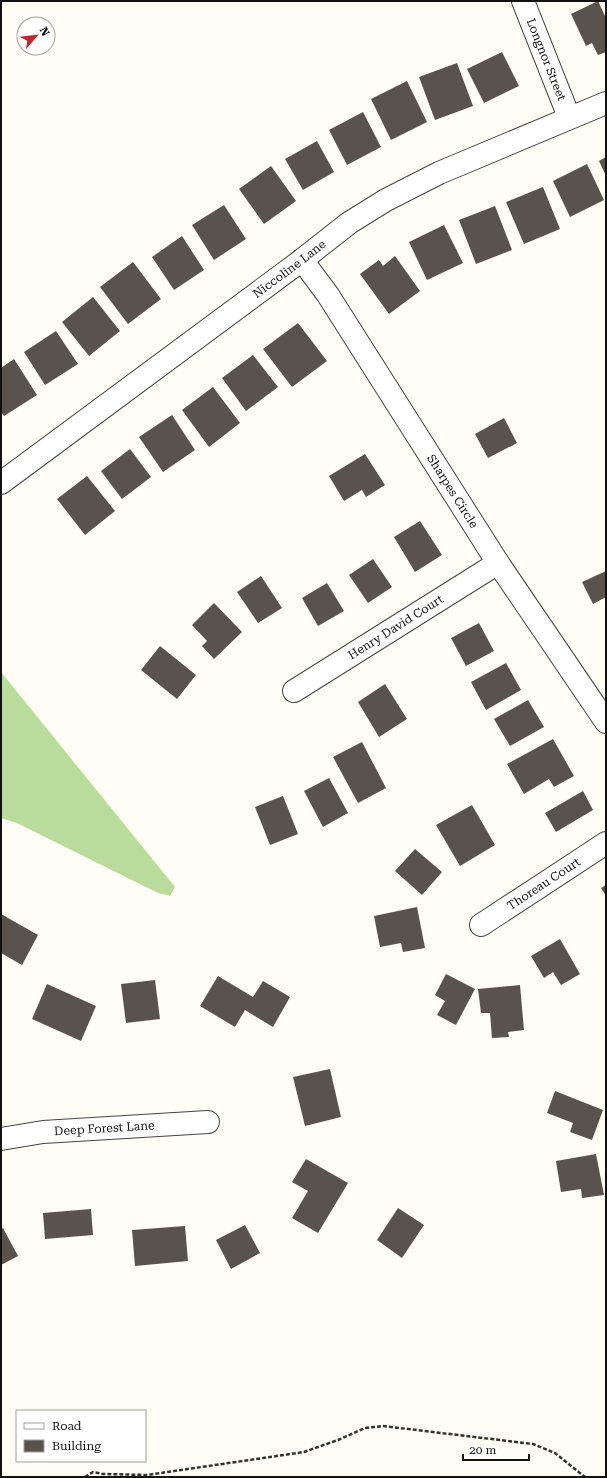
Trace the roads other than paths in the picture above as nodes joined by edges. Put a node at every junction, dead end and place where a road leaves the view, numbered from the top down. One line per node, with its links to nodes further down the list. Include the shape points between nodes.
1 (523, 1): 3 (street, Longnor Street)
2 (606, 103): 3 (street, Niccoline Lane)
3 (569, 117): 4 (street, Niccoline Lane, via 439,173 386,200 349,223)
4 (302, 260): 5 (street, Niccoline Lane); 6 (street, Sharpes Circle, via 328,294)
5 (1, 483)
6 (498, 563): 7 (street, Henry David Court); 8 (street, Sharpes Circle)
7 (294, 691)
8 (598, 694): 9 (street, Sharpes Circle)
9 (606, 722)
10 (606, 843): 11 (street, Thoreau Court)
11 (481, 925)
12 (208, 1122): 13 (street, Deep Forest Lane, via 43,1132)
13 (1, 1139)

